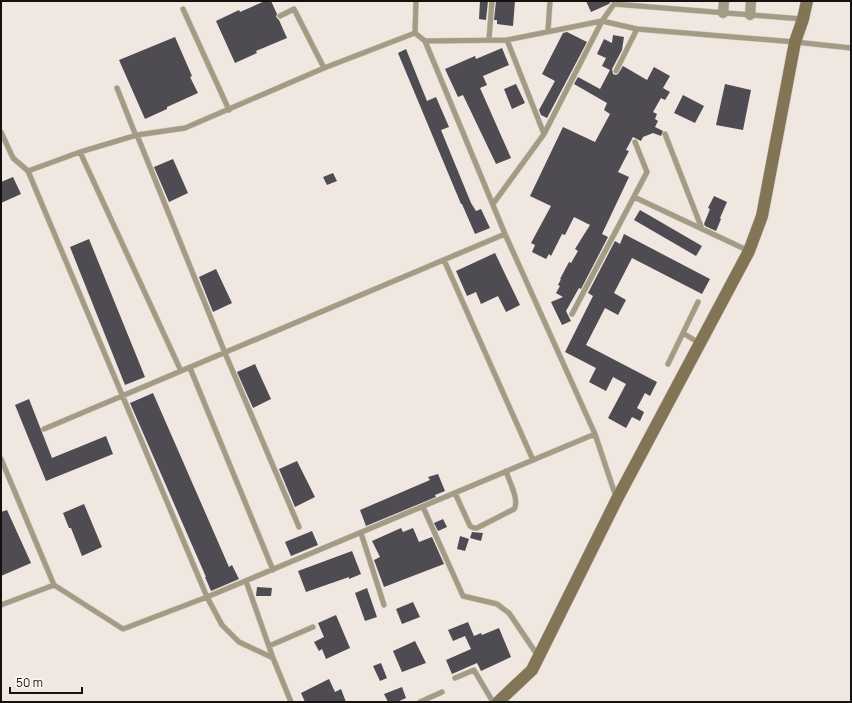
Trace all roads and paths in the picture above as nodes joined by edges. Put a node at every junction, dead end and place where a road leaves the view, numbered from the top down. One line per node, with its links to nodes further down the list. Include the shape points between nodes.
1 (416, 1): 16 (lane)
2 (492, 1): 17 (lane)
3 (550, 1): 15 (lane)
4 (724, 1): 9 (street)
5 (751, 1): 10 (street)
6 (807, 1): 12 (street)
7 (615, 3): 9 (lane); 13 (lane)
8 (183, 9): 25 (lane)
9 (723, 13): 10 (lane)
10 (750, 15): 12 (lane)
11 (280, 16): 22 (lane, via 294,9)
12 (803, 19): 20 (street)
13 (602, 21): 14 (lane); 15 (lane); 27 (lane)
14 (637, 29): 20 (lane); 23 (lane)
15 (548, 31): 18 (lane)
16 (414, 33): 19 (lane); 22 (lane)
17 (489, 39): 18 (lane); 19 (lane)
18 (506, 40): 27 (lane)
19 (425, 41): 34 (lane)
20 (795, 42): 21 (lane); 37 (street, via 762,216)
21 (851, 48)
22 (324, 68): 25 (lane)
23 (616, 71)
24 (117, 88): 29 (lane)
25 (229, 110): 29 (lane, via 185,128)
26 (1, 132): 32 (lane, via 12,158)
27 (544, 134): 34 (lane)
28 (665, 134): 35 (lane)
29 (137, 135): 31 (lane); 43 (lane)
30 (636, 142): 33 (lane, via 647,172)
31 (80, 152): 32 (lane); 46 (lane)
32 (28, 171): 47 (lane)
33 (634, 197): 35 (lane); 40 (lane)
34 (493, 204): 36 (lane)
35 (702, 229): 37 (lane)
36 (505, 234): 38 (lane); 49 (lane)
37 (749, 251): 42 (street)
38 (444, 260): 43 (lane); 51 (lane)
39 (698, 302): 41 (lane)
40 (572, 314)
41 (683, 333): 42 (lane); 44 (lane)
42 (700, 343): 55 (street)
43 (225, 353): 45 (lane); 57 (lane)
44 (668, 364)
45 (190, 368): 46 (lane); 59 (lane)
46 (181, 371): 47 (lane)
47 (123, 396): 48 (lane); 62 (lane)
48 (44, 429)
49 (595, 434): 51 (lane); 55 (lane)
50 (1, 459): 52 (lane)
51 (533, 460): 53 (lane)
52 (3, 470): 61 (lane)
53 (506, 471): 54 (lane); 54 (lane, via 517,502 516,507 477,528 470,526)
54 (455, 493): 56 (lane)
55 (617, 499): 68 (street)
56 (423, 507): 58 (lane); 68 (lane, via 463,596 497,604 509,613)
57 (299, 527)
58 (360, 534): 59 (lane); 63 (lane)
59 (273, 570): 60 (lane)
60 (246, 581): 62 (lane); 66 (lane)
61 (54, 585): 62 (lane, via 123,629); 64 (lane)
62 (208, 597): 67 (lane, via 222,625 239,642)
63 (384, 605)
64 (1, 606)
65 (314, 627): 66 (lane)
66 (269, 646): 67 (lane)
67 (273, 658): 72 (lane)
68 (539, 658): 75 (street, via 532,670)
69 (456, 678): 74 (lane, via 474,670)
70 (442, 692): 71 (lane)
71 (427, 701): 73 (lane)
72 (291, 702)
73 (420, 702)
74 (493, 702)
75 (498, 702)

